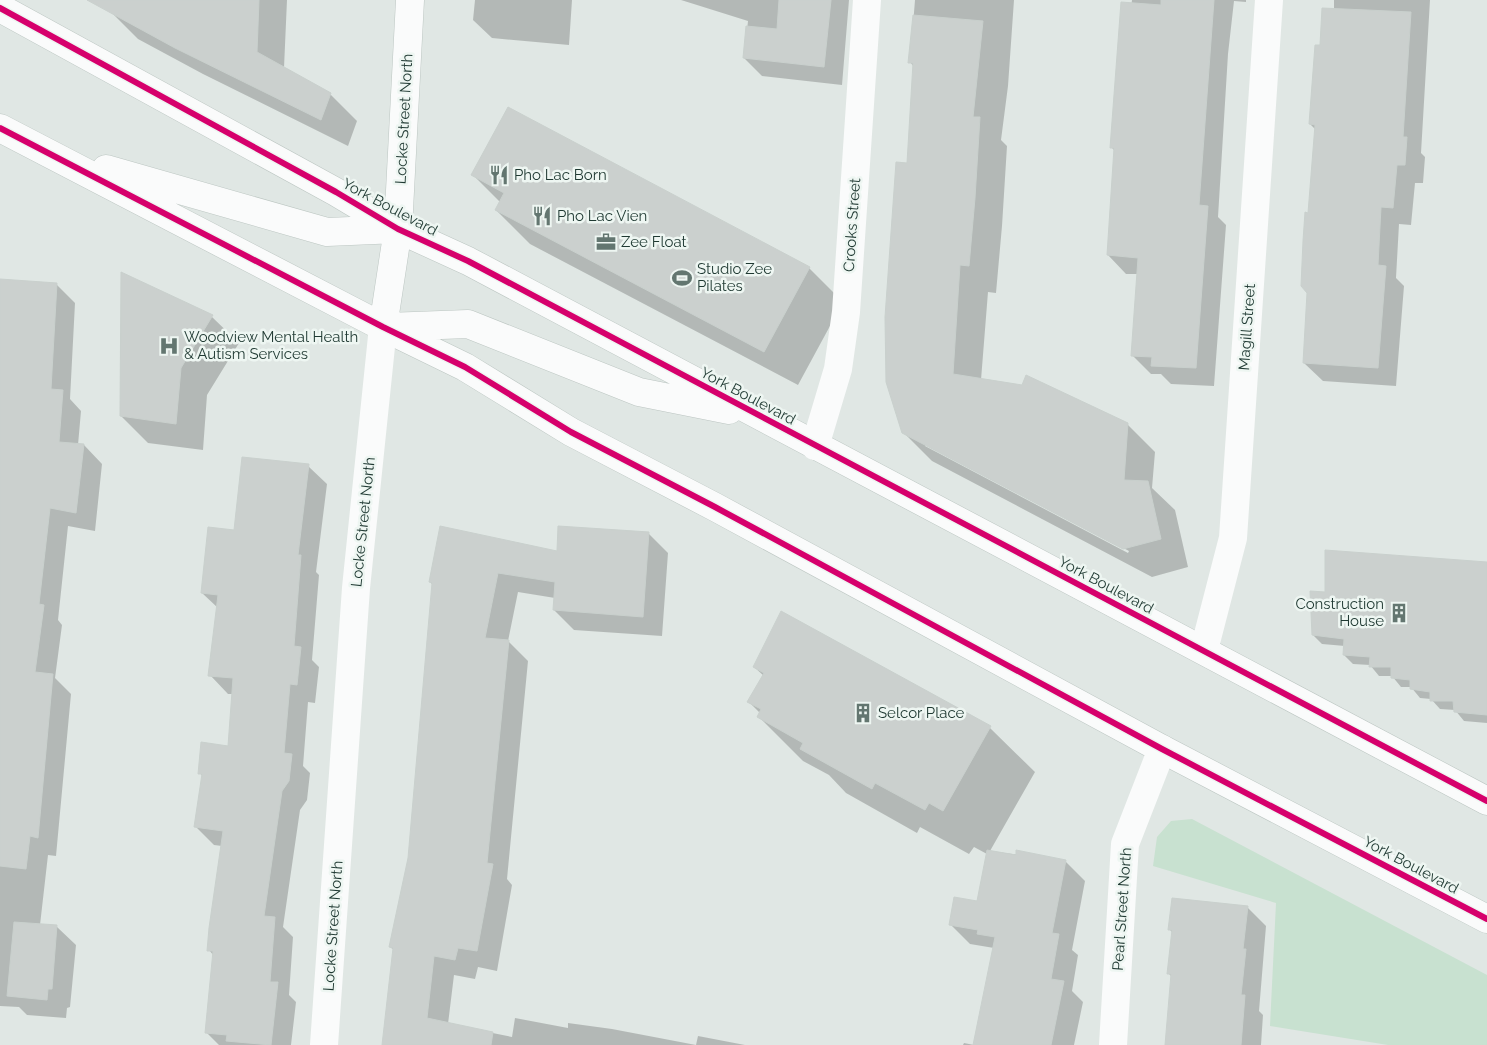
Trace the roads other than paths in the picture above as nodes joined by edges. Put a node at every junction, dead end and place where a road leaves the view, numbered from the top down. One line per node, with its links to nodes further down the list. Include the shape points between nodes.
1 (410, 0): 7 (main road, Locke Street North)
2 (867, 0): 10 (main road, Crooks Street, via 846,312 838,369)
3 (1269, 0): 11 (main road, Magill Street, via 1233,538)
4 (0, 8): 7 (main road, York Boulevard)
5 (0, 128): 6 (main road, York Boulevard)
6 (49, 153): 7 (main road, via 327,232); 8 (main road, York Boulevard)
7 (398, 229): 8 (main road, Locke Street North); 9 (main road, York Boulevard, via 468,261)
8 (383, 327): 9 (main road, via 468,324 638,392); 12 (main road, York Boulevard, via 466,367 571,432); 15 (main road, Locke Street North, via 356,588)
9 (757, 415): 10 (main road, York Boulevard)
10 (815, 446): 11 (main road, York Boulevard)
11 (1204, 650): 13 (main road, York Boulevard)
12 (1162, 748): 14 (main road, York Boulevard); 16 (main road, Pearl Street North, via 1126,844)
13 (1487, 801)
14 (1487, 919)
15 (324, 1045)
16 (1113, 1045)

